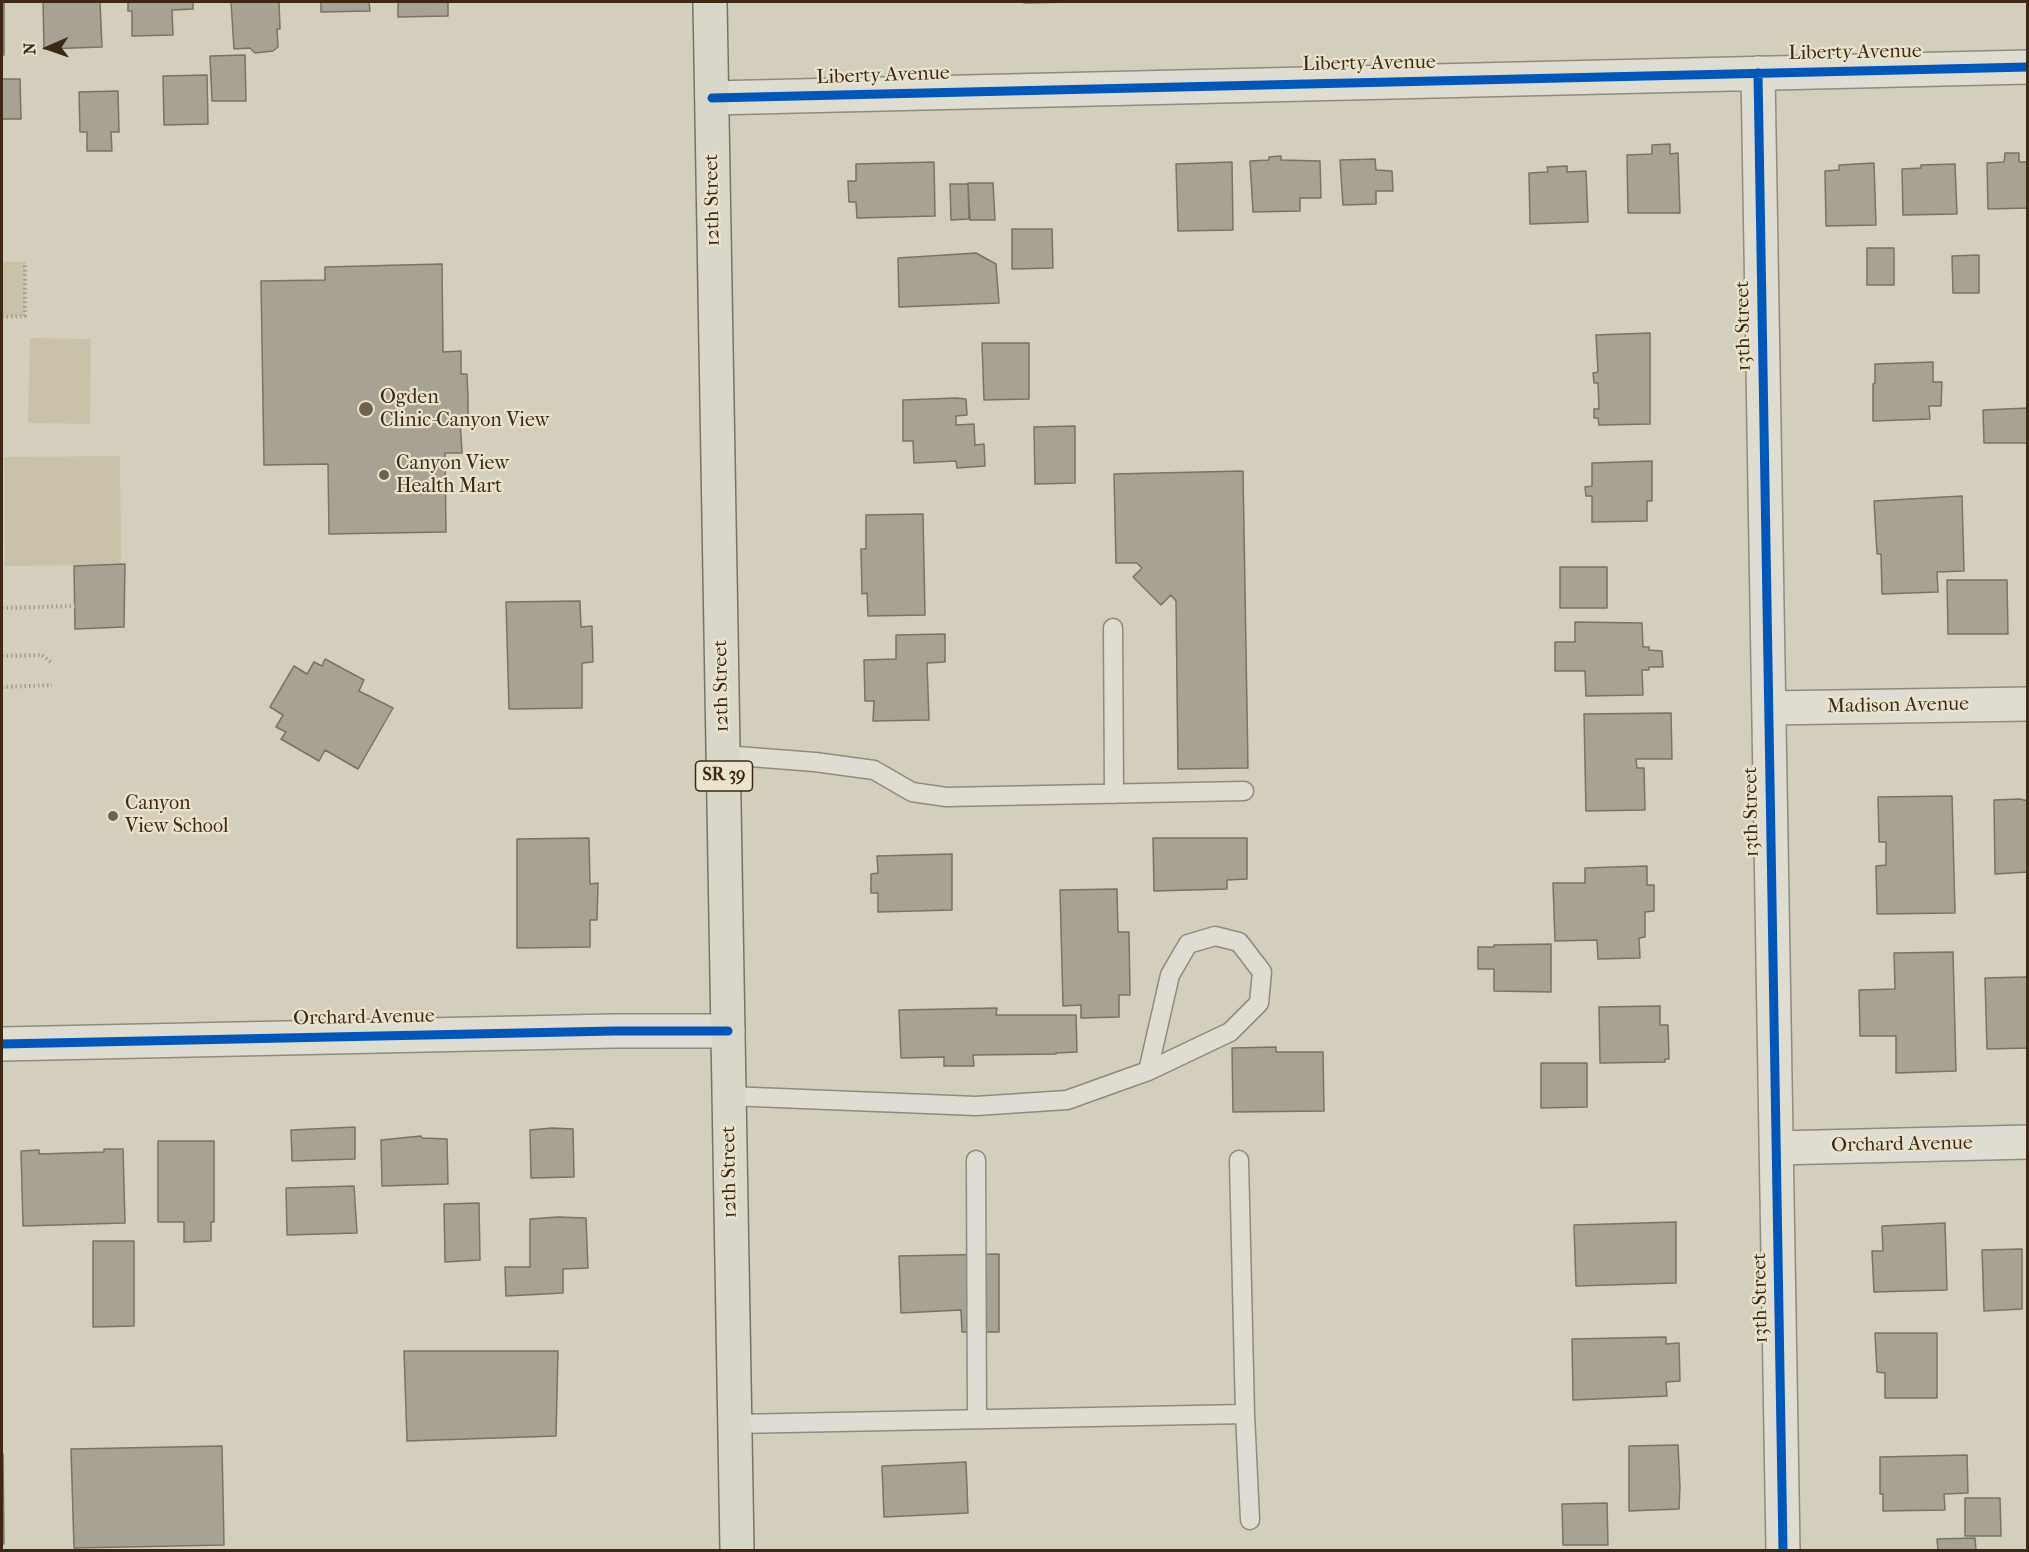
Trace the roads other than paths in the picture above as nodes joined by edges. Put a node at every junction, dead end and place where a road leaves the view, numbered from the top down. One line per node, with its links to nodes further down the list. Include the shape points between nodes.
1 (710, 2): 4 (main road, 12th Street / SR 39)
2 (2028, 67): 3 (street, Liberty Avenue)
3 (1758, 74): 4 (street, Liberty Avenue); 7 (street, 13th Street)
4 (711, 98): 8 (main road, 12th Street / SR 39)
5 (1113, 628): 10 (lane)
6 (2028, 704): 7 (street, Madison Avenue)
7 (1769, 708): 16 (street, 13th Street)
8 (724, 755): 10 (lane, via 874,770 912,792 946,797); 11 (main road, 12th Street / SR 39)
9 (1244, 791): 10 (lane)
10 (1114, 794)
11 (728, 1031): 12 (street, Orchard Avenue); 14 (main road, 12th Street / SR 39)
12 (2, 1044)
13 (1148, 1071): 13 (lane, via 1230,1032 1259,1003 1262,972 1239,942 1215,936 1188,944 1170,975); 14 (lane, via 1067,1100 976,1106)
14 (729, 1096): 21 (main road, 12th Street / SR 39)
15 (2028, 1142): 16 (street, Orchard Avenue)
16 (1776, 1148): 24 (street, 13th Street)
17 (976, 1160): 20 (lane)
18 (1239, 1160): 19 (lane)
19 (1245, 1414): 20 (lane); 22 (lane)
20 (977, 1419): 21 (lane)
21 (735, 1424): 23 (main road, 12th Street / SR 39)
22 (1250, 1520)
23 (737, 1551)
24 (1784, 1551)

